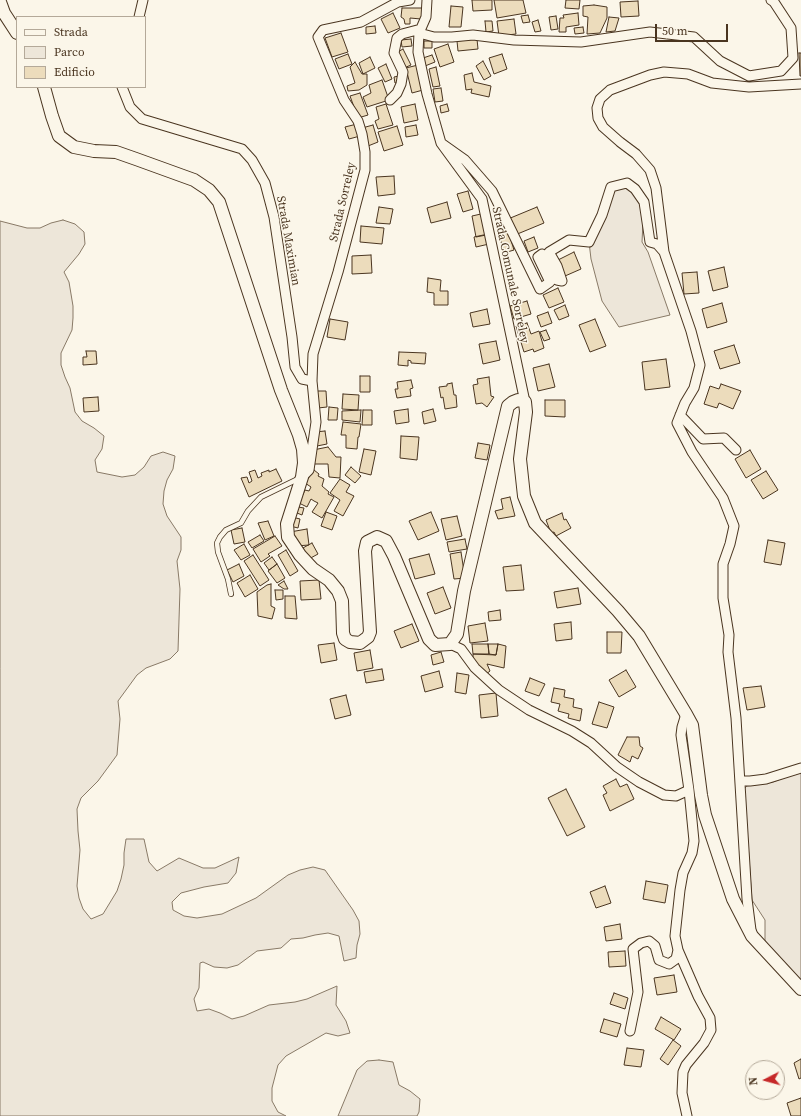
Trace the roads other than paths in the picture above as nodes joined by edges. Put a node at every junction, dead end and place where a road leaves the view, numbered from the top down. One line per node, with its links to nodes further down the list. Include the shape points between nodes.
1 (143, 0): 8 (street)
2 (385, 0): 7 (street)
3 (410, 0): 7 (street, Strada Sorreley, via 398,2)
4 (426, 0): 10 (street, Strada Comunale Sorreley, via 426,17)
5 (771, 0): 10 (street, via 791,28 794,58 781,71 749,76 720,61 694,37 650,32 581,42 514,40 473,35 434,37)
6 (0, 2): 9 (street)
7 (382, 10): 17 (street, Strada Sorreley, via 361,22 323,30 318,37 344,100 358,121 365,152 365,170 313,354)
8 (139, 16)
9 (16, 31)
10 (420, 31): 14 (street, via 402,34 397,38 394,52 403,72 397,93); 15 (street, Strada Comunale Sorreley, via 418,52)
11 (801, 84): 16 (street, via 749,87 712,83 688,74 664,72 610,90 600,99 597,108 598,118 604,128 636,154 650,170 656,188)
12 (44, 88): 21 (street, via 59,136 74,147 116,152 144,161 194,180 209,190 219,202 303,449)
13 (122, 88): 17 (street, Strada Maximian, via 130,106 142,119 242,149 252,160 265,183 274,217 295,367 302,380)
14 (390, 100)
15 (441, 143): 16 (street, via 465,160 492,191 540,289 550,282 538,257 542,254 557,280 562,281 549,252 569,240 589,242 602,215 611,187 627,183 635,189 644,202 650,242 657,244); 18 (street, Strada Comunale Sorreley, via 482,199)
16 (664, 252): 19 (street, via 700,365 694,388)
17 (312, 381): 21 (street, Strada Sorreley, via 316,422 309,470)
18 (525, 402): 23 (street, via 518,400 508,406 464,591 457,634); 24 (street, via 520,459 524,496 534,524 639,636)
19 (680, 415): 20 (street, via 703,439 724,438); 26 (street, via 677,423 692,452 723,498 734,526 723,564)
20 (736, 450)
21 (302, 477): 22 (lane, via 261,497 241,523 226,530 220,537 217,543 218,552); 23 (street, via 287,524 288,537 300,555 338,591 342,601 345,639 360,643 370,632 365,551 367,542 377,537 386,541 394,556 429,639 435,645)
22 (231, 594)
23 (450, 644): 27 (street, via 462,649 475,668 499,690 529,710 591,743 617,767 639,782 664,796 676,796)
24 (686, 714): 27 (street, via 681,734); 28 (street, via 692,725 705,815 733,899)
25 (801, 768): 26 (street, via 766,779)
26 (740, 781): 28 (street, via 746,898)
27 (689, 790): 29 (street, via 694,841 680,890 676,936)
28 (752, 936): 30 (street)
29 (678, 950): 31 (street, via 676,959 669,964 659,960 655,946 650,941 641,943 633,949 638,992); 32 (street, via 710,1018 711,1030 683,1072 682,1093)
30 (801, 989)
31 (630, 1031)
32 (687, 1116)

